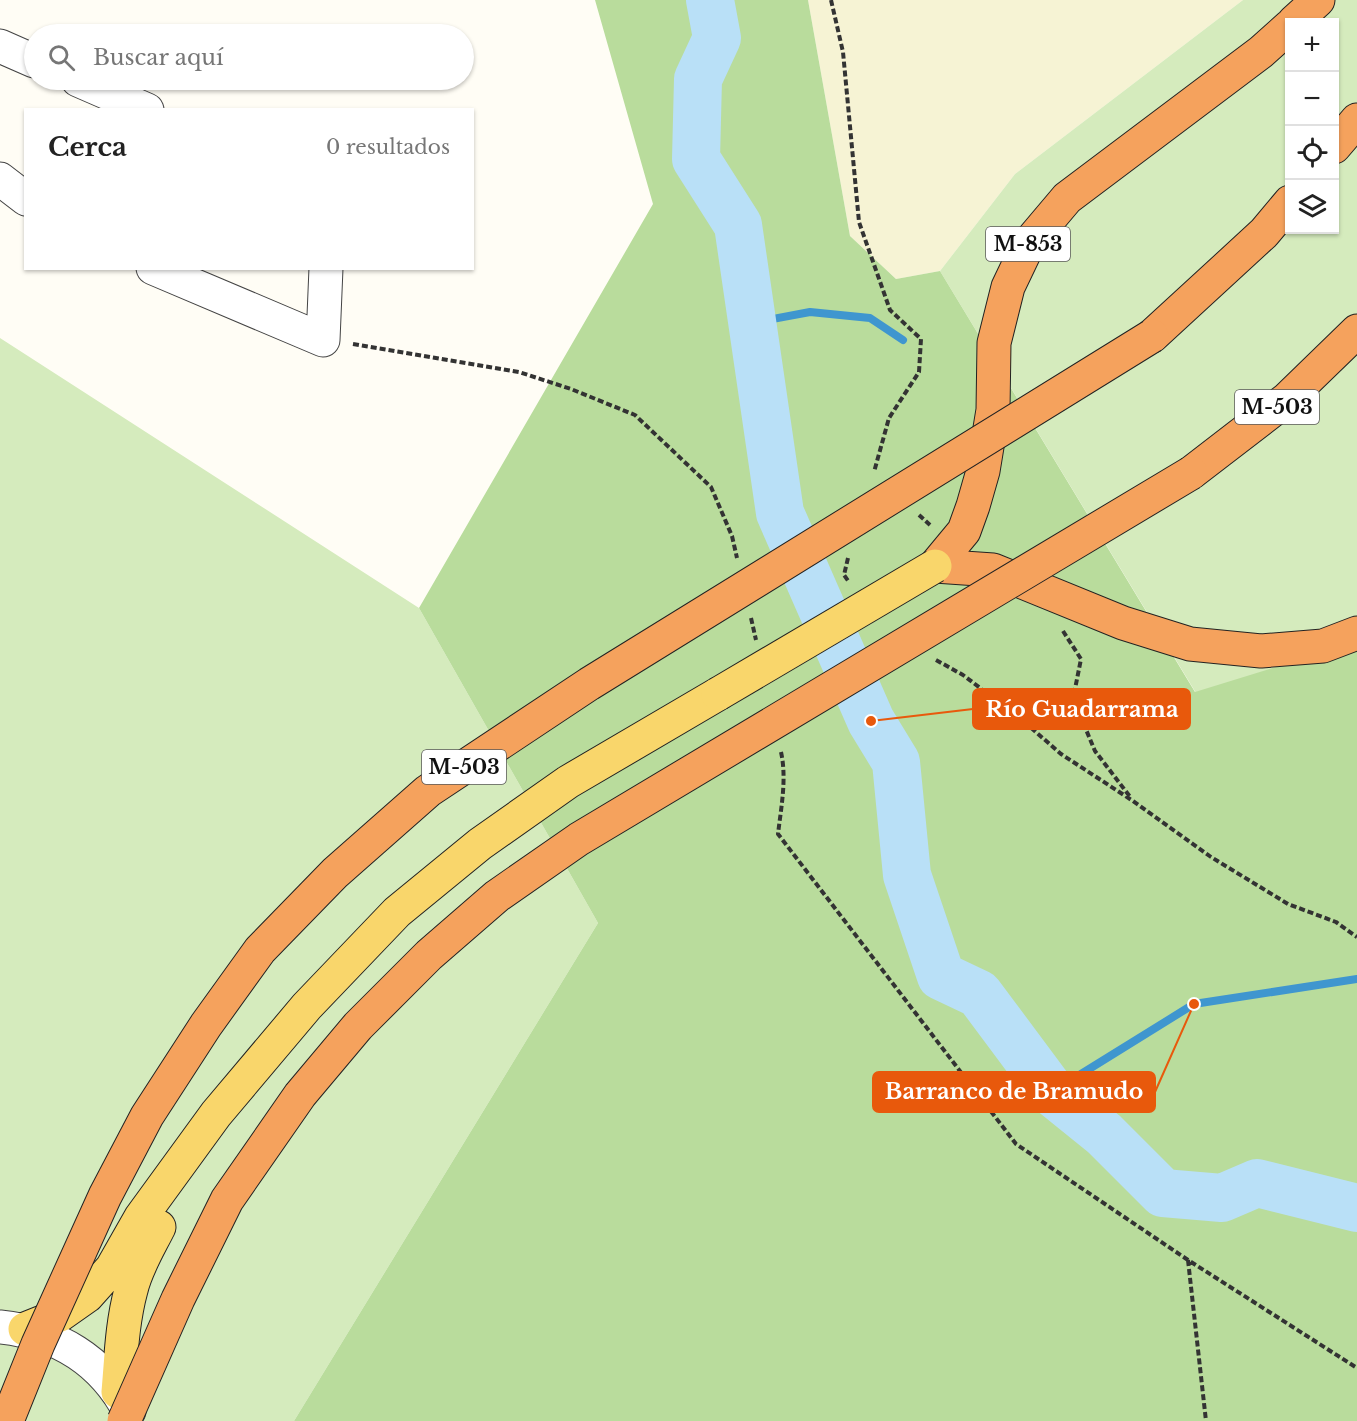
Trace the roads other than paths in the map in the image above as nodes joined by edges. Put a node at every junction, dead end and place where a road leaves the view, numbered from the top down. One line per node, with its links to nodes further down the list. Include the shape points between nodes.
1 (1318, 0): 2 (highway)
2 (1298, 18)
3 (1285, 30): 16 (highway, M-853, via 1067,198 1029,243 1008,287 994,343 993,410 973,506 964,531)
4 (0, 46): 5 (street)
5 (24, 57)
6 (101, 90): 7 (street)
7 (142, 108)
8 (1357, 120): 9 (highway)
9 (1339, 142)
10 (0, 179): 11 (street)
11 (24, 197)
12 (1285, 207): 21 (highway, M-503, bridge, via 1264,233 1152,336 589,684 428,791 335,873 260,950 147,1116 105,1196)
13 (158, 270): 14 (street, via 323,340)
14 (326, 270)
15 (1357, 331): 20 (highway, M-503, bridge, via 1287,399 1191,473 579,839 497,896 429,955 358,1026 300,1095 227,1200)
16 (935, 566): 17 (highway, via 993,570 1123,623 1190,644 1261,651 1323,646); 18 (main road, M-853, bridge, via 568,782 480,844 397,912 307,1006)
17 (1357, 633)
18 (216, 1114): 19 (main road, M-853, via 141,1217 112,1268 87,1296 60,1315); 20 (main road, M-853, via 142,1259 131,1289)
19 (13, 1328): 20 (street, via 61,1343 93,1364)
20 (121, 1406): 22 (street)
21 (7, 1421)
22 (134, 1421)

